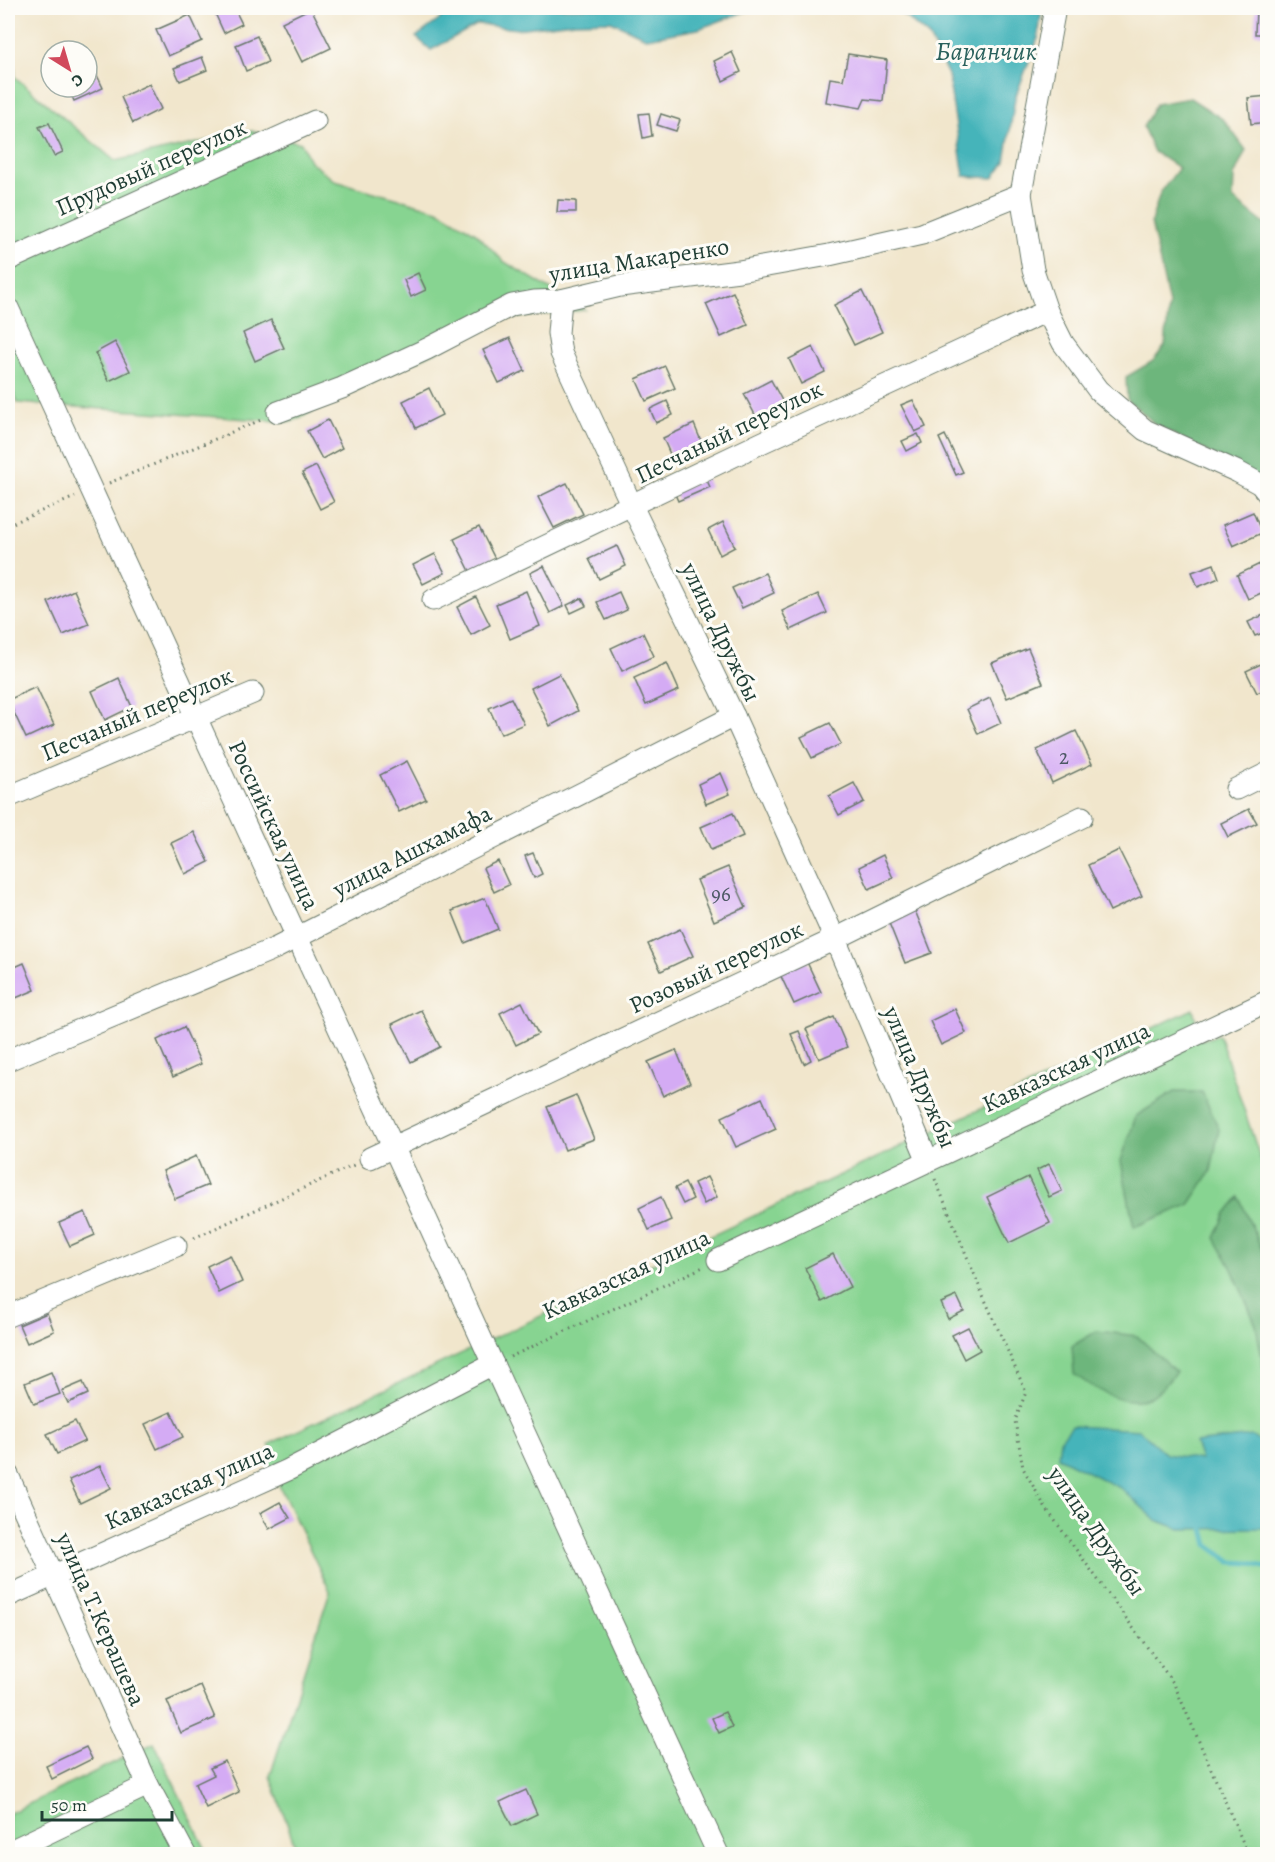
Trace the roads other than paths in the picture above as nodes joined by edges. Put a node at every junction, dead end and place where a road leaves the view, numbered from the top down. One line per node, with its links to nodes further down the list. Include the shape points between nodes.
1 (1055, 8): 3 (street)
2 (315, 122): 4 (street, Прудовый переулок)
3 (1021, 194): 5 (street, улица Макаренко, via 922,234 817,257 621,286); 7 (street, via 1033,270)
4 (8, 260)
5 (561, 300): 8 (street, улица Макаренко, via 512,305 342,388); 10 (street, улица Дружбы, via 561,353)
6 (8, 308): 14 (street, Российская улица)
7 (1047, 311): 9 (street, via 1063,343 1098,390 1146,430 1238,472 1260,484); 10 (street, Песчаный переулок)
8 (278, 412)
9 (1268, 494)
10 (632, 506): 11 (street, Песчаный переулок); 13 (street, улица Дружбы)
11 (434, 600)
12 (253, 693): 14 (street, Песчаный переулок)
13 (734, 716): 19 (street, улица Ашхамафа); 20 (street, улица Дружбы)
14 (196, 717): 17 (street, Песчаный переулок); 19 (street, Российская улица)
15 (1268, 773): 16 (street)
16 (1236, 789)
17 (8, 797)
18 (1082, 817): 20 (street, Розовый переулок)
19 (297, 938): 22 (street, улица Ашхамафа); 23 (street, Российская улица)
20 (835, 939): 23 (street, Розовый переулок); 25 (street, улица Дружбы)
21 (1268, 1001): 25 (street, Кавказcкая улица)
22 (8, 1060)
23 (393, 1147): 24 (street, Розовый переулок); 29 (street, Российская улица)
24 (370, 1158)
25 (928, 1161): 27 (street, Кавказcкая улица)
26 (176, 1246): 28 (street)
27 (718, 1260)
28 (8, 1316)
29 (493, 1364): 31 (street, Кавказcкая улица, via 288,1470); 36 (street, Российская улица)
30 (8, 1475): 31 (street, улица Т.Керашева)
31 (54, 1575): 32 (street, Кавказcкая улица); 33 (street, улица Т.Керашева)
32 (8, 1596)
33 (148, 1785): 34 (street); 35 (street, улица Т.Керашева)
34 (8, 1851)
35 (185, 1854)
36 (718, 1854)

